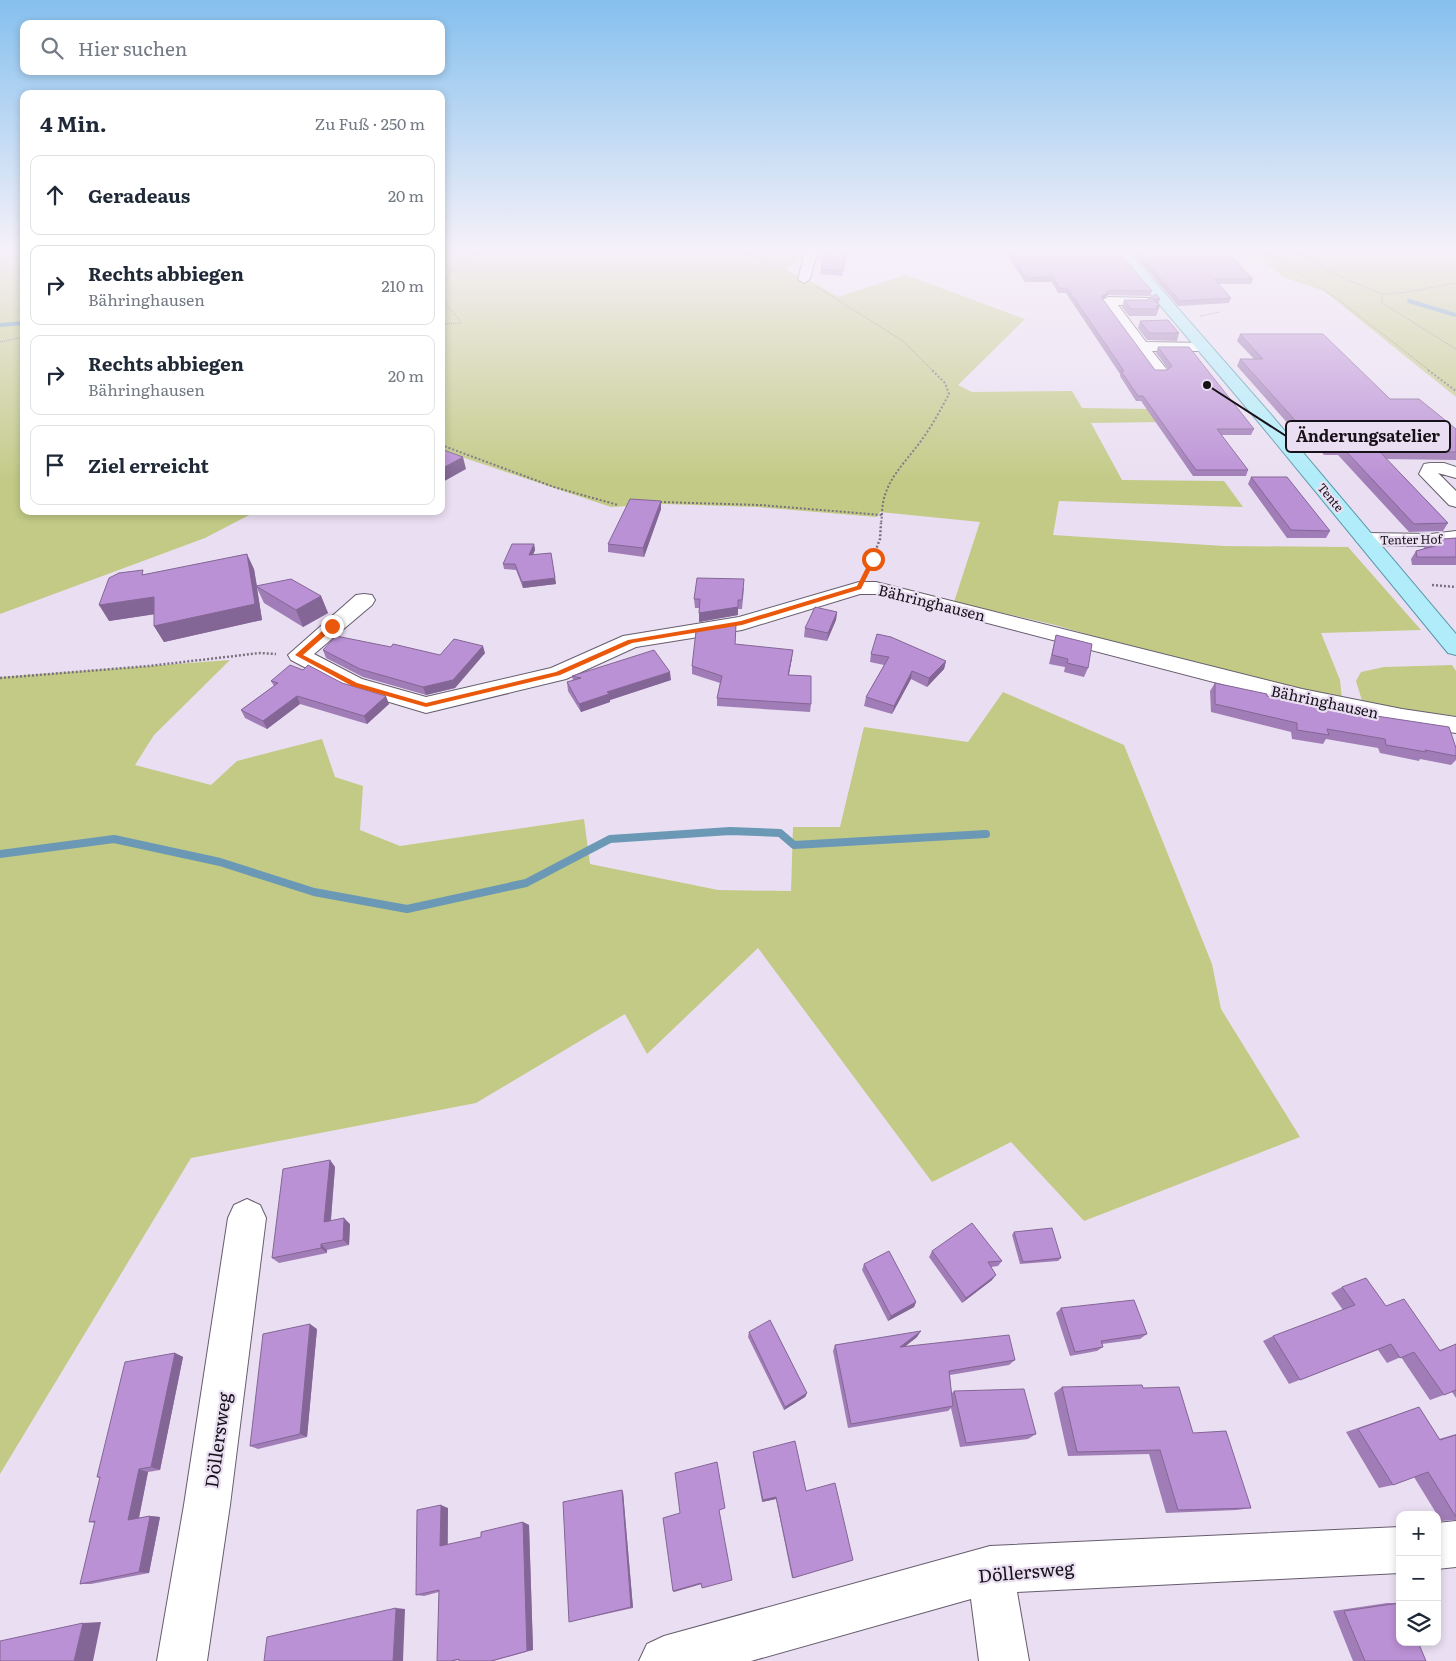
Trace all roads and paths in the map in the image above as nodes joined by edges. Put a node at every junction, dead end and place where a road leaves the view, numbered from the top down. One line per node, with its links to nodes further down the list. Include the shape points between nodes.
1 (880, 327): 18 (path, via 903,341 945,383 949,394 924,437 892,479 882,498)
2 (1126, 327): 8 (street)
3 (1180, 327): 9 (main road, Tente)
4 (1373, 327): 12 (path)
5 (1419, 327): 10 (path)
6 (20, 338): 7 (path)
7 (0, 342)
8 (1141, 346): 9 (street); 11 (street)
9 (1204, 347): 20 (main road, Tente)
10 (1456, 349)
11 (1160, 371)
12 (1456, 391)
13 (445, 446): 17 (path, via 554,487)
14 (1456, 473): 15 (street, via 1444,468 1430,468 1428,471)
15 (1456, 501)
16 (660, 502): 18 (path, via 769,505)
17 (618, 505)
18 (882, 515): 22 (path, via 880,539)
19 (1456, 537): 20 (street, Tenter Hof)
20 (1365, 539): 25 (main road, Tente)
21 (1426, 584): 23 (path)
22 (859, 588): 26 (street, Bähringhausen, via 742,623 631,641 558,674 426,705 354,684); 28 (street, Bähringhausen, via 884,590 1032,626 1302,697)
23 (1456, 589)
24 (364, 600): 26 (street)
25 (1456, 648)
26 (299, 655): 27 (path, via 260,653)
27 (0, 678)
28 (1456, 725)
29 (248, 1218): 34 (street, Döllersweg)
30 (1456, 1544): 31 (street)
31 (1441, 1546)
32 (1396, 1550): 33 (street, Döllersweg)
33 (990, 1570): 35 (street, Döllersweg); 36 (street)
34 (182, 1661)
35 (664, 1661)
36 (1004, 1661)

